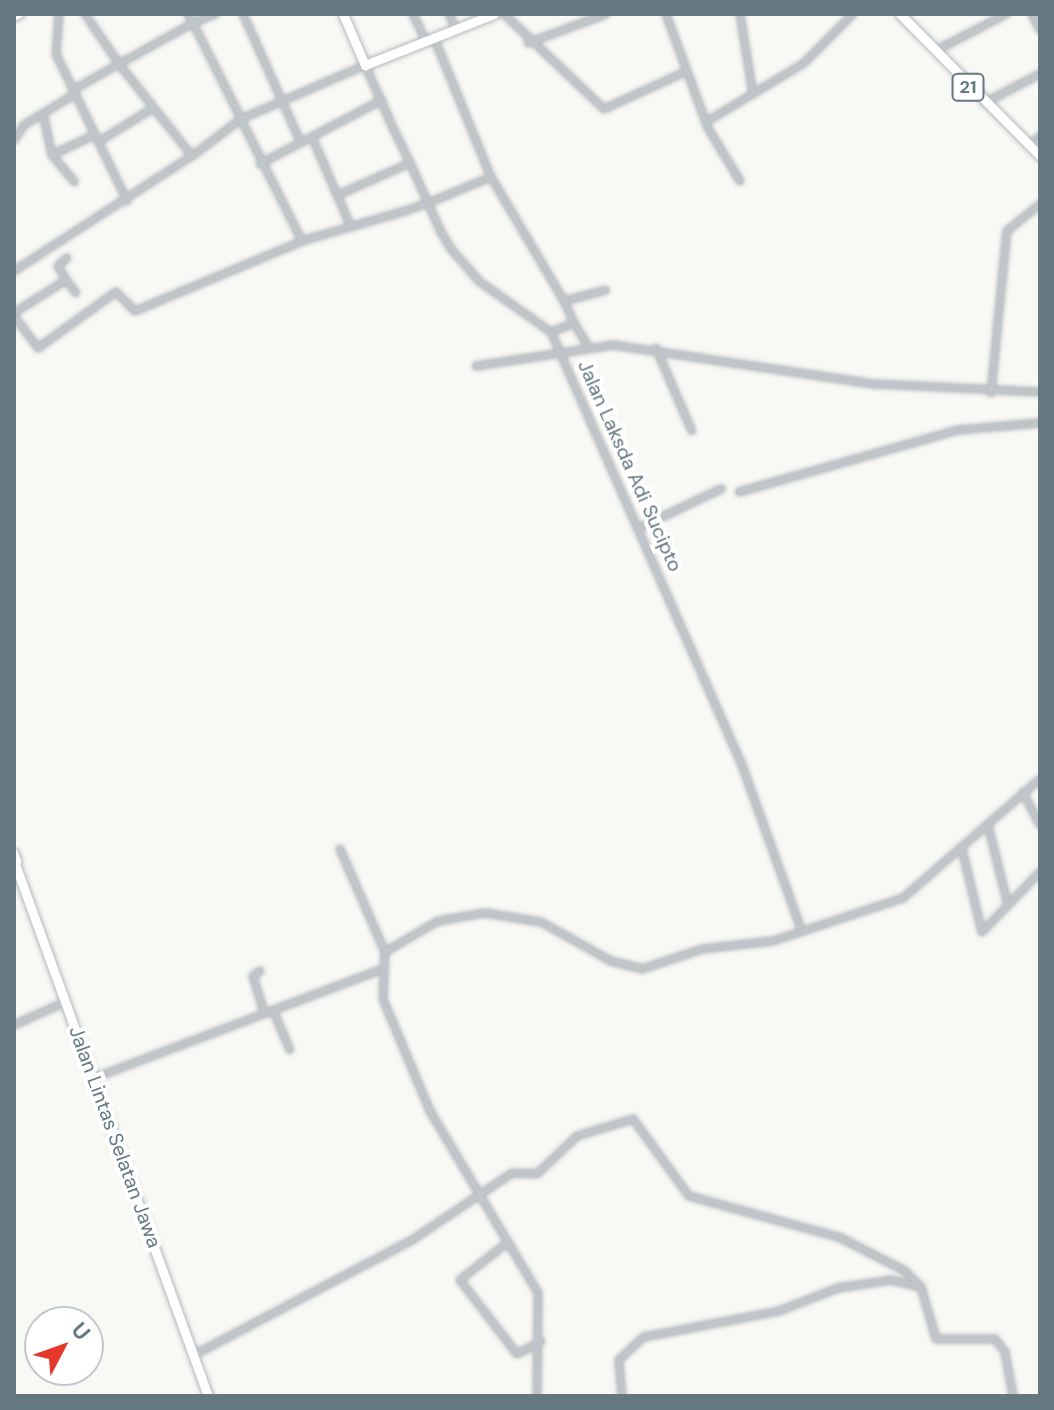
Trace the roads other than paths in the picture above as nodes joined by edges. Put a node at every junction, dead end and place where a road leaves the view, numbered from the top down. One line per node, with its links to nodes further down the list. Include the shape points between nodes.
1 (20, 14): 19 (main road)
2 (59, 14): 30 (street, via 56,54)
3 (85, 14): 26 (street)
4 (188, 14): 20 (street)
5 (215, 14): 20 (street)
6 (243, 14): 32 (street)
7 (343, 14): 27 (highway)
8 (413, 14): 23 (street)
9 (449, 14): 21 (street)
10 (494, 14): 21 (highway)
11 (504, 14): 24 (street)
12 (606, 14): 24 (street)
13 (666, 14): 28 (street)
14 (740, 14): 31 (street)
15 (853, 14): 31 (street, via 804,63)
16 (900, 14): 25 (highway, 21)
17 (1006, 14): 25 (street)
18 (1032, 14): 22 (street)
19 (14, 17)
20 (193, 23): 26 (street); 37 (street)
21 (456, 30): 23 (highway)
22 (1040, 30)
23 (430, 41): 27 (highway); 50 (street)
24 (528, 43): 28 (street, via 605,110)
25 (935, 51): 34 (highway, 21)
26 (119, 64): 30 (street); 35 (street)
27 (365, 65): 32 (street); 33 (street, Jalan Laksda Adi Sucipto)
28 (687, 71): 38 (street)
29 (1040, 74): 34 (street)
30 (74, 92): 36 (street); 41 (street)
31 (753, 94): 38 (street)
32 (280, 100): 37 (street); 43 (street)
33 (382, 100): 40 (street); 48 (street, Jalan Laksda Adi Sucipto)
34 (984, 103): 44 (highway, 21)
35 (153, 108): 41 (street); 46 (street)
36 (43, 113): 42 (street); 45 (street)
37 (241, 119): 46 (street); 49 (street)
38 (706, 122): 51 (street)
39 (1040, 136): 44 (street)
40 (312, 137): 43 (street); 53 (street)
41 (96, 138): 45 (street); 54 (street)
42 (14, 140)
43 (301, 143): 49 (street)
44 (1029, 146): 47 (highway, 21)
45 (52, 155): 52 (street)
46 (192, 156): 54 (street)
47 (1040, 156)
48 (410, 163): 53 (street); 55 (street, Jalan Laksda Adi Sucipto)
49 (260, 164): 58 (street, via 273,191 286,197)
50 (491, 177): 55 (street); 64 (street)
51 (740, 181)
52 (75, 182)
53 (338, 195): 57 (street)
54 (127, 201): 60 (street)
55 (428, 203): 57 (street); 67 (street, Jalan Laksda Adi Sucipto, via 464,268)
56 (1040, 204): 73 (street, via 1007,231)
57 (350, 225): 58 (street)
58 (302, 241): 65 (street, via 135,311 116,292 38,348)
59 (67, 258): 61 (street, via 58,266)
60 (14, 271)
61 (66, 280): 63 (street); 65 (street)
62 (606, 290): 64 (street)
63 (76, 293)
64 (564, 301): 66 (street)
65 (14, 314)
66 (574, 323): 67 (street); 68 (street)
67 (551, 332): 70 (street, Jalan Laksda Adi Sucipto)
68 (588, 346): 69 (street); 70 (street)
69 (656, 348): 73 (street, via 875,384); 75 (street)
70 (560, 350): 71 (street); 78 (street, Jalan Laksda Adi Sucipto)
71 (476, 366)
72 (1040, 392): 73 (street)
73 (991, 393)
74 (1040, 423): 77 (street, via 958,430)
75 (692, 431)
76 (721, 489): 78 (street)
77 (739, 492)
78 (641, 527): 89 (street, Jalan Laksda Adi Sucipto)
79 (1040, 779): 80 (street)
80 (1023, 792): 81 (street); 82 (street)
81 (988, 825): 84 (street); 88 (street)
82 (1040, 825)
83 (340, 849): 90 (street)
84 (962, 849): 88 (street, via 982,932); 89 (street, via 903,898)
85 (15, 858): 87 (highway, Jalan Lintas Selatan Jawa)
86 (1040, 872): 88 (street)
87 (18, 876): 93 (highway, Jalan Lintas Selatan Jawa)
88 (1008, 905)
89 (800, 926): 90 (street, via 773,941 712,947 642,969 513,914 438,921)
90 (385, 952): 91 (street)
91 (380, 970): 94 (street); 99 (street, via 398,1039)
92 (260, 971): 95 (street, via 253,976)
93 (67, 1002): 96 (street); 98 (highway, Jalan Lintas Selatan Jawa)
94 (273, 1010): 95 (street); 97 (street)
95 (264, 1013): 98 (street)
96 (14, 1025)
97 (290, 1050)
98 (94, 1078): 103 (highway, Jalan Lintas Selatan Jawa)
99 (480, 1200): 100 (street); 101 (street, via 512,1173 537,1174 577,1136 633,1119 689,1196 841,1238 905,1271); 103 (street)
100 (508, 1242): 102 (street, via 538,1293); 102 (street, via 460,1280 517,1354)
101 (921, 1287): 106 (street, via 891,1280 838,1288 779,1311 644,1337 619,1360); 107 (street, via 927,1325 940,1342 995,1339 1005,1352)
102 (541, 1342): 105 (street)
103 (194, 1355): 104 (highway, Jalan Lintas Selatan Jawa)
104 (208, 1396)
105 (537, 1396)
106 (622, 1396)
107 (1013, 1396)

